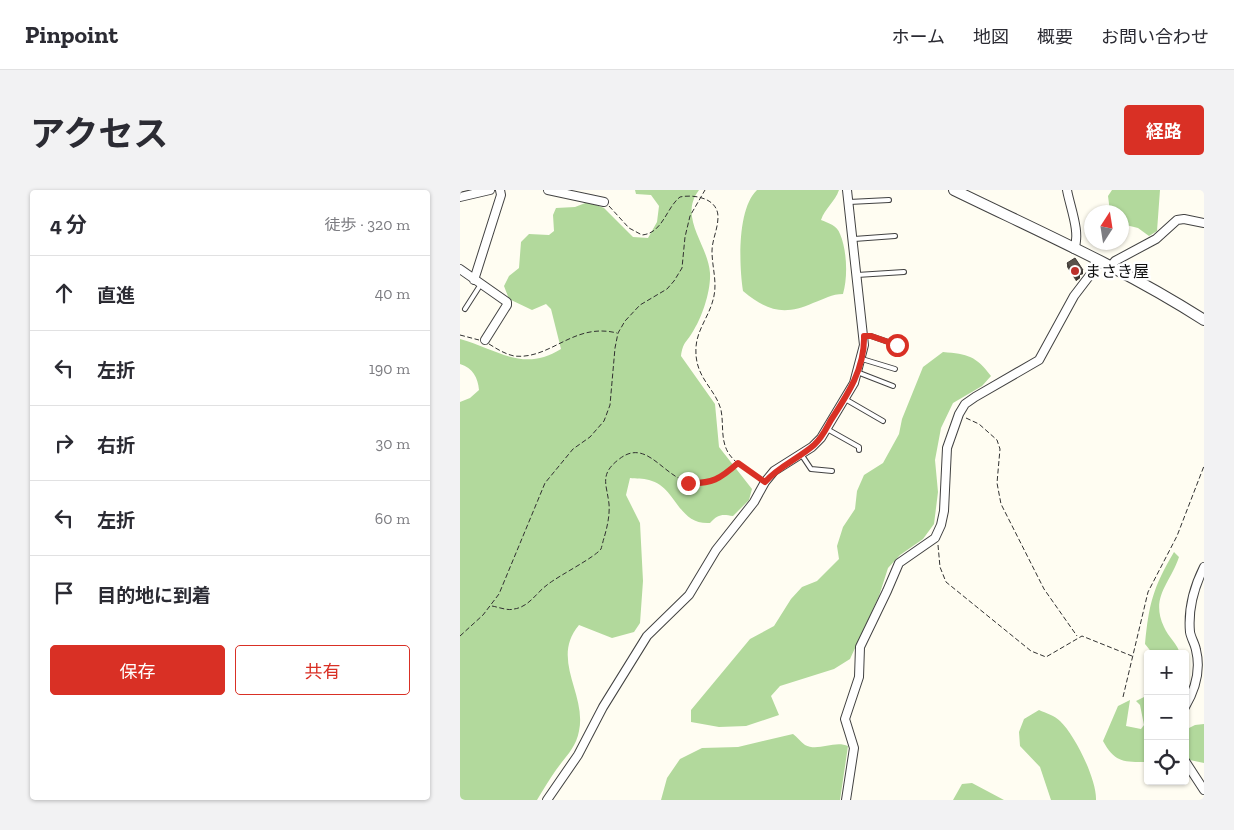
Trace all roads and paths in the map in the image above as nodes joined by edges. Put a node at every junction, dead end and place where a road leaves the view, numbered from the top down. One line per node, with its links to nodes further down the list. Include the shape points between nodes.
1 (490, 190): 9 (street)
2 (500, 190): 23 (street)
3 (551, 190): 8 (street)
4 (705, 190): 10 (path)
5 (847, 190): 13 (street)
6 (954, 190): 17 (street)
7 (1067, 190): 17 (street, via 1076,233)
8 (590, 194): 12 (street)
9 (460, 197)
10 (700, 197): 12 (path, via 680,197 670,205 657,228 642,234 629,228); 26 (path, via 690,216 682,268 674,282 640,305); 41 (path, via 710,201 718,217 712,249 716,287 698,338 698,366 721,409 724,443 730,456)
11 (889, 200): 13 (lane)
12 (604, 202)
13 (848, 202): 16 (street)
14 (1204, 222): 19 (street, via 1177,220 1156,240 1115,261)
15 (895, 236): 16 (lane)
16 (854, 240): 22 (street)
17 (1074, 249): 18 (street)
18 (1100, 262): 19 (street); 36 (street, via 1074,296 1038,360 974,397)
19 (1110, 267): 25 (street)
20 (460, 269): 23 (street)
21 (904, 272): 22 (lane)
22 (857, 275): 28 (street)
23 (478, 282): 24 (lane); 29 (street, via 507,302)
24 (465, 309)
25 (1204, 320)
26 (618, 333): 27 (path, via 595,331 524,356 506,354 484,342); 47 (path, via 610,405 604,421 590,437 572,449 545,483 508,577)
27 (460, 335)
28 (864, 336): 30 (lane); 31 (street)
29 (485, 340)
30 (897, 345)
31 (862, 359): 32 (lane); 33 (street)
32 (895, 369)
33 (858, 372): 34 (lane); 35 (street)
34 (894, 386)
35 (845, 399): 37 (lane); 38 (street)
36 (959, 414): 45 (street, via 948,448 944,511); 49 (path, via 997,440 1000,449 997,483 1001,504 1044,589)
37 (883, 421)
38 (826, 428): 39 (lane); 40 (street)
39 (859, 450)
40 (801, 454): 43 (lane, via 811,469); 44 (street, via 774,471)
41 (738, 463): 44 (path); 47 (path, via 724,476 706,484 688,483 676,478 648,456 632,453 619,459 605,478 608,520 600,549 547,585 527,604 513,610)
42 (1204, 466): 50 (path, via 1177,536 1148,592)
43 (832, 471)
44 (765, 482): 55 (street, via 754,502 716,550 689,595 657,625 637,650 578,755)
45 (935, 538): 49 (path, via 946,582 1031,651 1046,656); 56 (street, via 899,563 860,647 859,677 845,720 854,748)
46 (1204, 567): 51 (street, via 1197,580 1189,622 1198,672)
47 (491, 605): 48 (path)
48 (460, 636)
49 (1078, 637): 50 (path)
50 (1132, 656): 52 (path)
51 (1189, 696)
52 (1123, 697)
53 (1189, 767): 54 (street)
54 (1204, 790)
55 (547, 800)
56 (846, 800)

